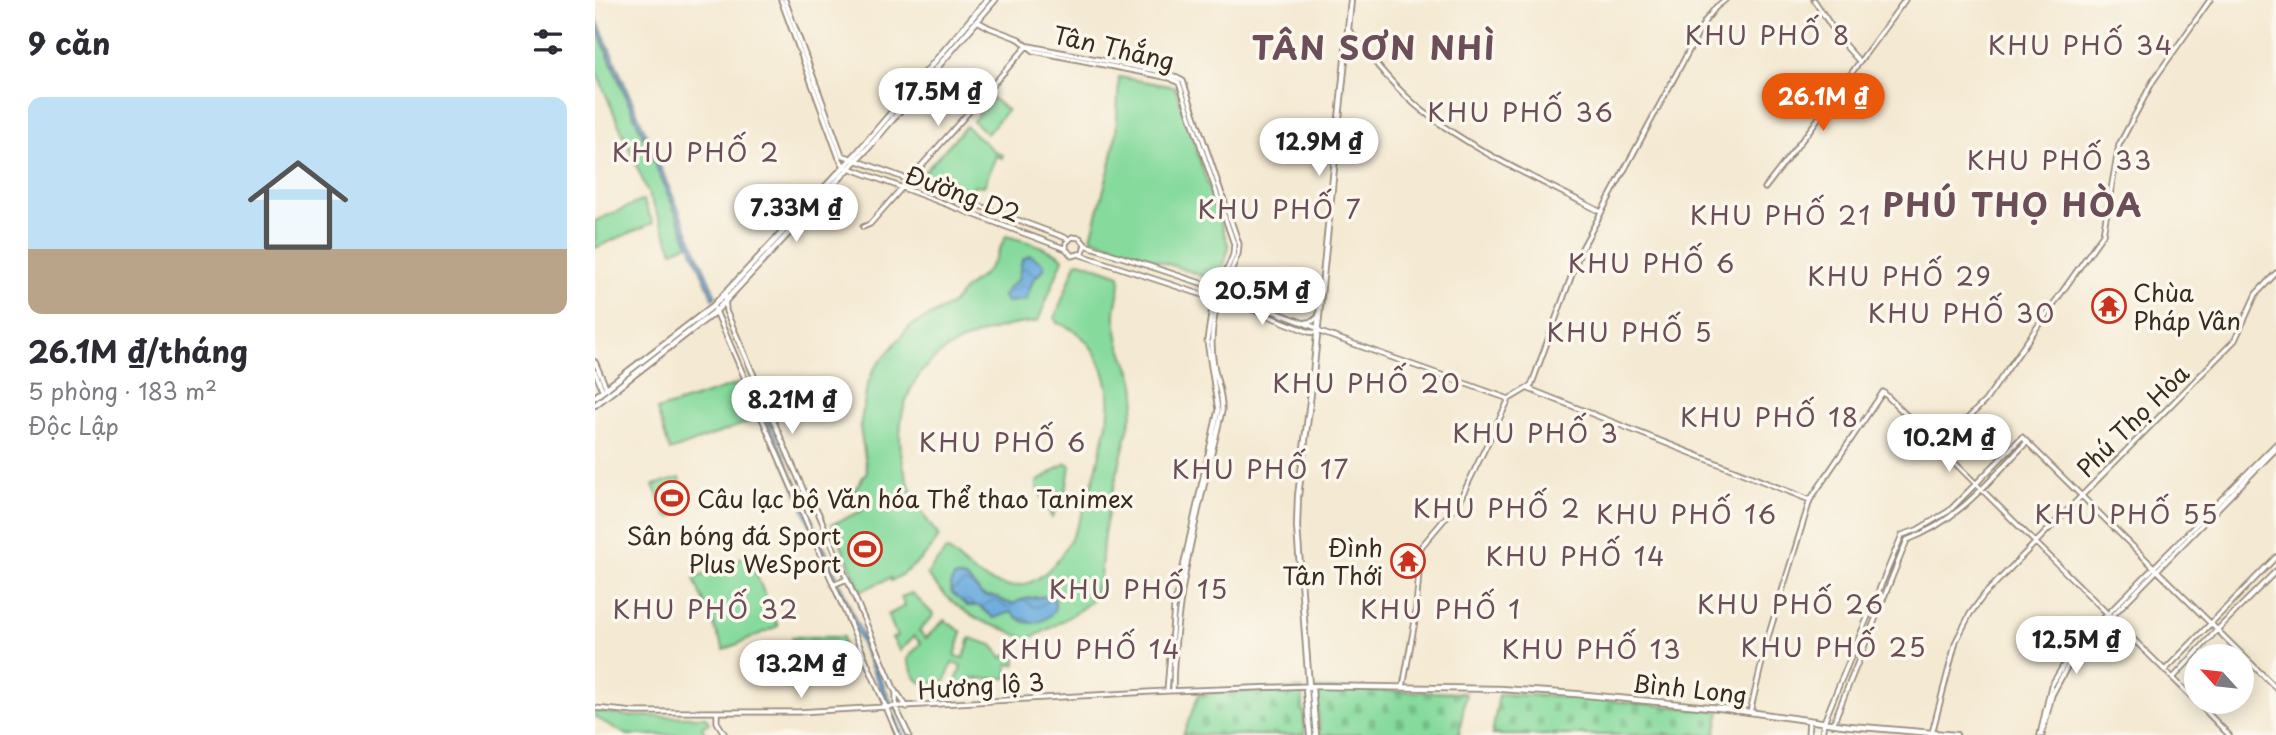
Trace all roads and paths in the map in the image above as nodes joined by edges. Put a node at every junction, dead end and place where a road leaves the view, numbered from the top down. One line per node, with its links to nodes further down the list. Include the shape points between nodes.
1 (783, 0): 13 (street, via 842,155); 14 (street, via 839,158)
2 (988, 0): 9 (main road)
3 (995, 0): 9 (main road)
4 (1351, 0): 10 (main road)
5 (1725, 0): 18 (street, via 1705,21)
6 (1814, 0): 12 (street)
7 (1905, 0): 12 (street)
8 (2210, 0): 48 (street, via 2153,82 2119,145 2103,234 1985,401)
9 (975, 19): 11 (street, Tân Thắng); 13 (main road, via 921,89)
10 (1348, 30): 18 (street, via 1410,99 1446,128); 34 (main road)
11 (1027, 46): 15 (street); 27 (street, Tân Thắng, via 1160,74 1185,85 1239,244)
12 (1860, 62): 16 (street)
13 (854, 160): 14 (main road); 15 (street, Đường D2)
14 (847, 168): 17 (street, Đường D2); 20 (main road)
15 (910, 180): 17 (street); 21 (street, Đường D2)
16 (1765, 188)
17 (901, 189): 19 (street); 23 (street, Đường D2)
18 (1601, 212): 41 (street, via 1581,250)
19 (863, 227)
20 (787, 231): 28 (main road); 31 (main road)
21 (1069, 239): 22 (street, via 1080,238); 23 (street)
22 (1085, 245): 24 (street); 26 (street)
23 (1066, 250): 24 (street, via 1072,256)
24 (1080, 255): 29 (street)
25 (2276, 273): 52 (street, Phú Thọ Hòa, via 2256,294 2235,340)
26 (1213, 287): 27 (street); 29 (street)
27 (1223, 289): 30 (street); 35 (street)
28 (725, 294): 31 (street); 33 (main road)
29 (1209, 297): 32 (street)
30 (1225, 299): 32 (street); 37 (street)
31 (726, 301): 33 (main road); 44 (street)
32 (1216, 303): 56 (street, via 1207,341 1218,410)
33 (715, 309): 42 (main road); 44 (street)
34 (1318, 317): 35 (street); 36 (main road)
35 (1304, 323): 36 (street)
36 (1318, 331): 37 (street); 38 (main road); 45 (street)
37 (1309, 332): 38 (street)
38 (1316, 343): 67 (main road, via 1297,527)
39 (595, 362): 42 (street)
40 (595, 372): 42 (street)
41 (1528, 389): 45 (street); 53 (street)
42 (606, 393): 43 (main road); 46 (main road)
43 (595, 397)
44 (758, 398): 60 (street, via 818,512); 61 (street)
45 (1509, 398): 68 (street, via 1459,502 1421,548)
46 (595, 405)
47 (2028, 442): 50 (street, via 2022,437); 51 (street); 52 (street)
48 (1939, 447): 50 (street); 53 (street, via 1883,392)
49 (2276, 447): 57 (street); 58 (street)
50 (1976, 484): 51 (street); 81 (street, via 1949,511 1902,535)
51 (1981, 489): 54 (street); 82 (street, via 1955,515 1907,540)
52 (2082, 495): 54 (street, Phú Thọ Hòa); 57 (street)
53 (1810, 500): 78 (street)
54 (2035, 543): 62 (street); 83 (street, Phú Thọ Hòa, via 1985,595 1962,627)
55 (2276, 557): 63 (street)
56 (1184, 565): 71 (street); 72 (street, via 1171,629)
57 (2154, 565): 58 (street); 62 (street)
58 (2158, 569): 62 (street); 63 (street)
59 (2276, 571): 64 (street)
60 (847, 579): 61 (street); 73 (street)
61 (836, 584): 76 (street)
62 (2109, 614): 65 (street); 92 (street, via 2078,647 2056,685)
63 (2211, 622): 64 (street); 65 (street)
64 (2218, 629): 66 (street); 69 (street)
65 (2165, 670): 66 (street)
66 (2173, 678): 70 (street)
67 (1309, 686): 68 (main road, Bình Long); 71 (street, Bình Long); 87 (main road); 88 (main road)
68 (1403, 687): 78 (main road, Bình Long, via 1576,694)
69 (2276, 688)
70 (2184, 689)
71 (1173, 690): 72 (street, Bình Long)
72 (1167, 691): 74 (street, Hương lộ 3)
73 (896, 693): 74 (street); 76 (street)
74 (907, 707): 76 (street, Hương lộ 3)
75 (595, 708): 77 (street, Hương lộ 3)
76 (891, 708): 77 (street, Hương lộ 3); 85 (street); 86 (street)
77 (715, 712): 84 (street)
78 (1750, 712): 80 (main road, Bình Long)
79 (2209, 714): 93 (street)
80 (1809, 720): 81 (main road, Bình Long); 89 (street)
81 (1824, 722): 82 (main road, Bình Long); 90 (street)
82 (1833, 724): 83 (main road, Bình Long)
83 (1932, 733): 91 (main road, Bình Long)
84 (725, 735)
85 (898, 735)
86 (909, 735)
87 (1310, 735)
88 (1316, 735)
89 (1808, 735)
90 (1822, 735)
91 (1956, 735)
92 (2041, 735)
93 (2229, 735)

